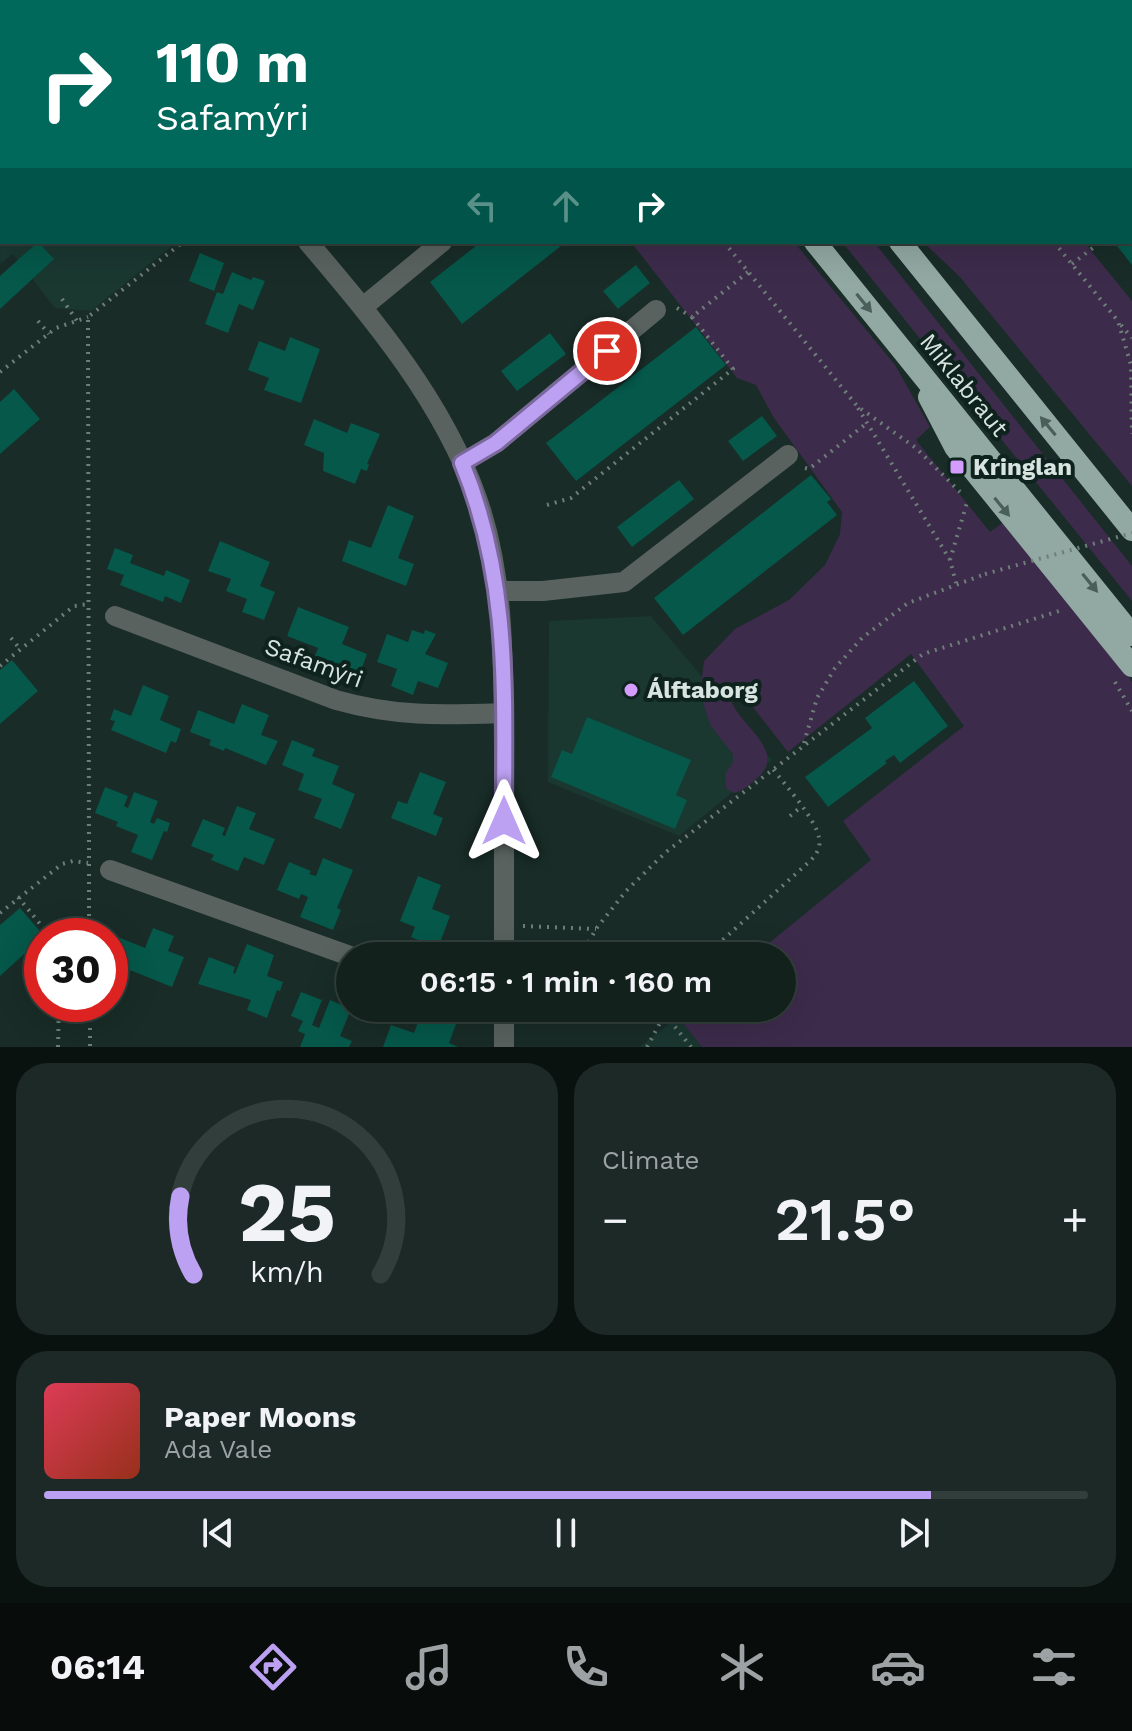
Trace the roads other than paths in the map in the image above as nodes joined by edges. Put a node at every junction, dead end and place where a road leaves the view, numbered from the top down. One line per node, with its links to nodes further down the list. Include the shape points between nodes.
1 (310, 244): 5 (street)
2 (440, 244): 5 (street)
3 (817, 244): 7 (highway, Miklabraut, one-way to 7)
4 (902, 244): 10 (highway, Miklabraut, one-way to 4)
5 (363, 307): 9 (street, via 427,397)
6 (656, 310): 9 (street, via 496,443)
7 (918, 370): 13 (highway, Miklabraut, one-way to 13); 14 (highway, one-way to 14, via 955,447)
8 (784, 458): 11 (street, via 624,582)
9 (462, 463): 11 (street, via 481,513)
10 (1132, 532)
11 (498, 591): 15 (street)
12 (115, 616): 15 (street, Safamýri, via 370,710)
13 (1132, 635)
14 (1132, 666)
15 (503, 713): 17 (street)
16 (110, 870): 18 (street)
17 (504, 942)
18 (336, 951)
19 (504, 1022): 20 (street)
20 (504, 1047)

